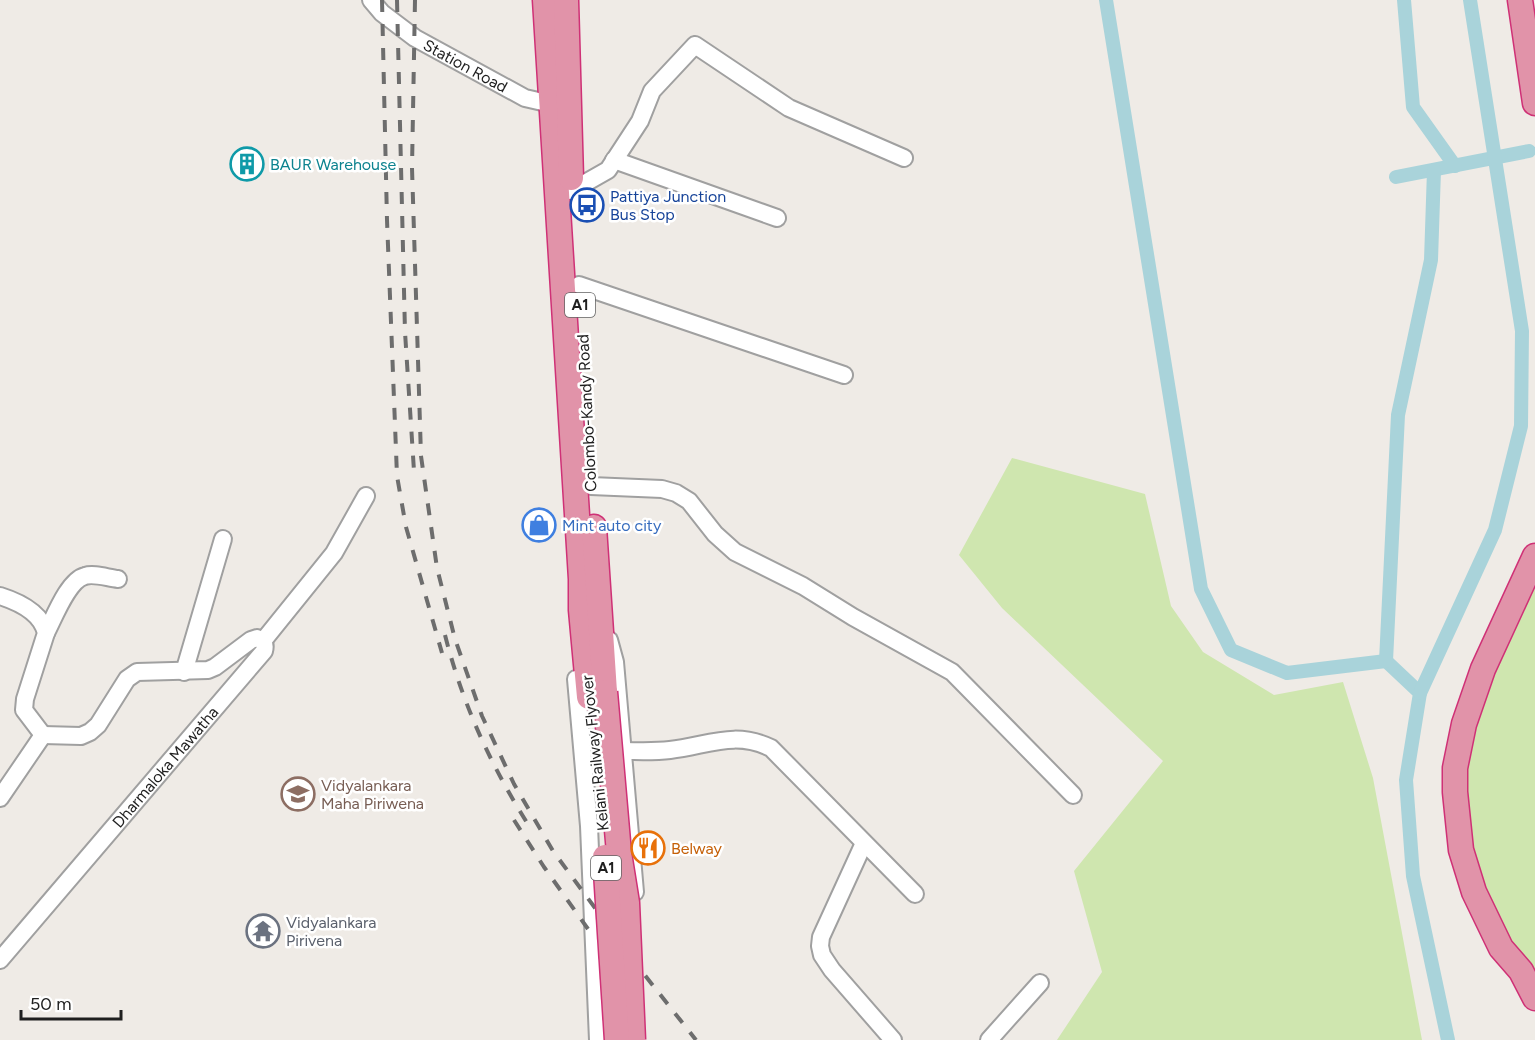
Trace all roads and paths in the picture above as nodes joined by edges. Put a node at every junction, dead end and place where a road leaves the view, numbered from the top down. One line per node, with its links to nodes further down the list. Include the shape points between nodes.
1 (371, 0): 6 (street, Station Road, via 415,38 525,98)
2 (545, 0): 6 (highway, Colombo-Kandy Road / A1)
3 (566, 0): 6 (highway, Colombo-Kandy Road / A1)
4 (1520, 0): 5 (highway)
5 (1535, 103)
6 (560, 106): 9 (highway, Colombo-Kandy Road / A1); 19 (highway, Colombo-Kandy Road / A1, via 581,579)
7 (904, 158): 8 (street, via 789,108 695,45 652,91 640,121)
8 (614, 160): 9 (street, via 608,170); 10 (street)
9 (571, 191): 11 (highway, Colombo-Kandy Road / A1)
10 (777, 218)
11 (579, 285): 12 (street); 13 (highway, Colombo-Kandy Road / A1)
12 (844, 375)
13 (591, 486): 19 (highway, Colombo-Kandy Road / A1); 26 (street, via 662,489 689,501 735,552 803,585 952,672)
14 (366, 496): 21 (street, via 334,553)
15 (224, 539): 22 (street)
16 (1535, 556): 33 (highway, via 1483,669 1464,724 1455,768 1461,850 1474,892 1501,948)
17 (118, 579): 20 (street, via 81,577 67,593)
18 (0, 596): 20 (street, via 17,601 41,619)
19 (590, 610): 23 (highway, Kelani Railway Flyover / A1); 25 (street, via 615,662); 29 (street, via 576,670)
20 (46, 633): 24 (street, via 24,710)
21 (263, 640): 22 (street, via 251,639 208,670); 32 (street, Dharmaloka Mawatha, via 264,651)
22 (184, 672): 24 (street, via 137,672 127,679 90,732 81,736)
23 (597, 695): 36 (highway, Kelani Railway Flyover / A1, bridge, via 627,903); 37 (highway, Kelani Railway Flyover / A1, bridge, via 608,894)
24 (43, 735): 27 (street)
25 (622, 751): 28 (street); 30 (street, via 669,750 738,738 757,741 771,748)
26 (1073, 795)
27 (0, 798)
28 (631, 822): 29 (street); 36 (street)
29 (589, 826): 37 (street)
30 (864, 843): 31 (street); 38 (street, via 820,946 832,970)
31 (915, 894)
32 (0, 960)
33 (1528, 978): 35 (highway)
34 (1040, 983): 39 (street)
35 (1535, 998)
36 (640, 1036): 37 (street)
37 (604, 1038)
38 (893, 1040)
39 (989, 1040)

